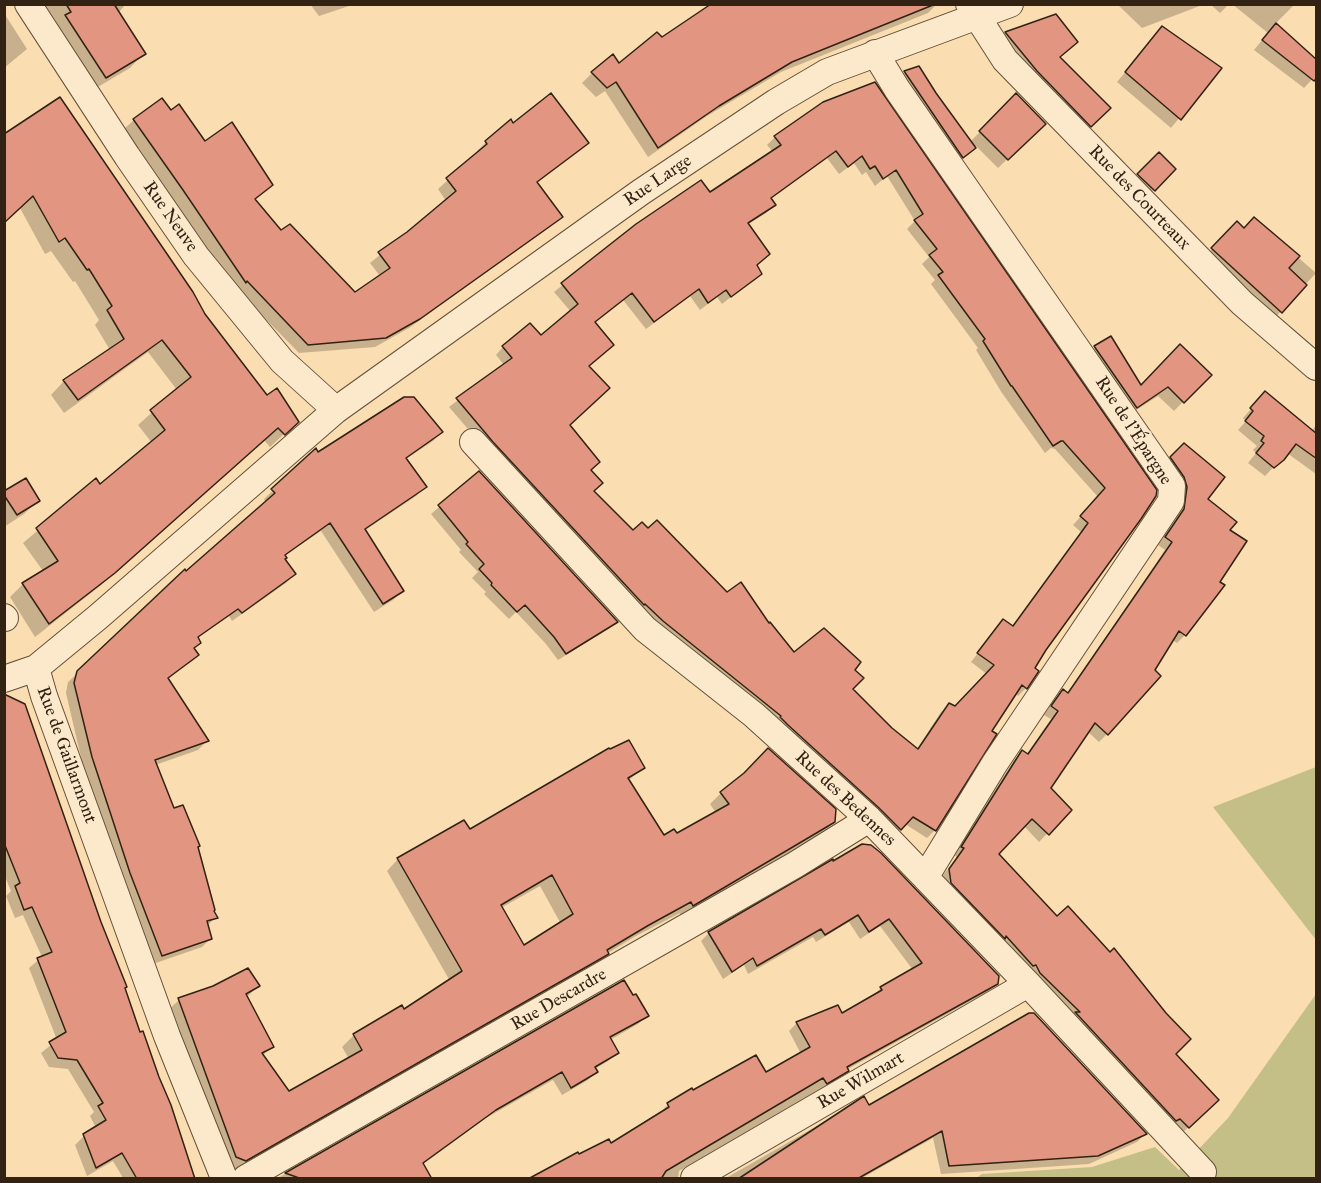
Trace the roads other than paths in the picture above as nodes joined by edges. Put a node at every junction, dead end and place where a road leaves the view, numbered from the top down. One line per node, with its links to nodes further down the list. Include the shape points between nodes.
1 (28, 4): 6 (street, Rue Neuve, via 196,256 282,361)
2 (1010, 4): 3 (street, Rue Large)
3 (972, 11): 4 (street, Rue Large); 5 (street, Rue des Courteaux, via 1005,60 1242,303)
4 (875, 53): 6 (street, Rue Large, via 827,72 776,102 641,192); 11 (street, Rue de l'Épargne, via 1172,486 1172,501 995,764)
5 (1317, 367)
6 (336, 410): 8 (street, Rue de Gaillarmont)
7 (473, 442): 10 (street, Rue des Bedennes, via 645,629 754,715)
8 (36, 668): 9 (street); 14 (street, Rue de Gaillarmont, via 167,1036)
9 (4, 679)
10 (869, 819): 11 (street, Rue des Bedennes); 15 (street, Rue Descardre)
11 (926, 876): 12 (street, Rue des Bedennes)
12 (1029, 984): 13 (street, Rue des Bedennes); 16 (street, Rue Wilmart)
13 (1203, 1172)
14 (224, 1179)
15 (246, 1179)
16 (694, 1179)

